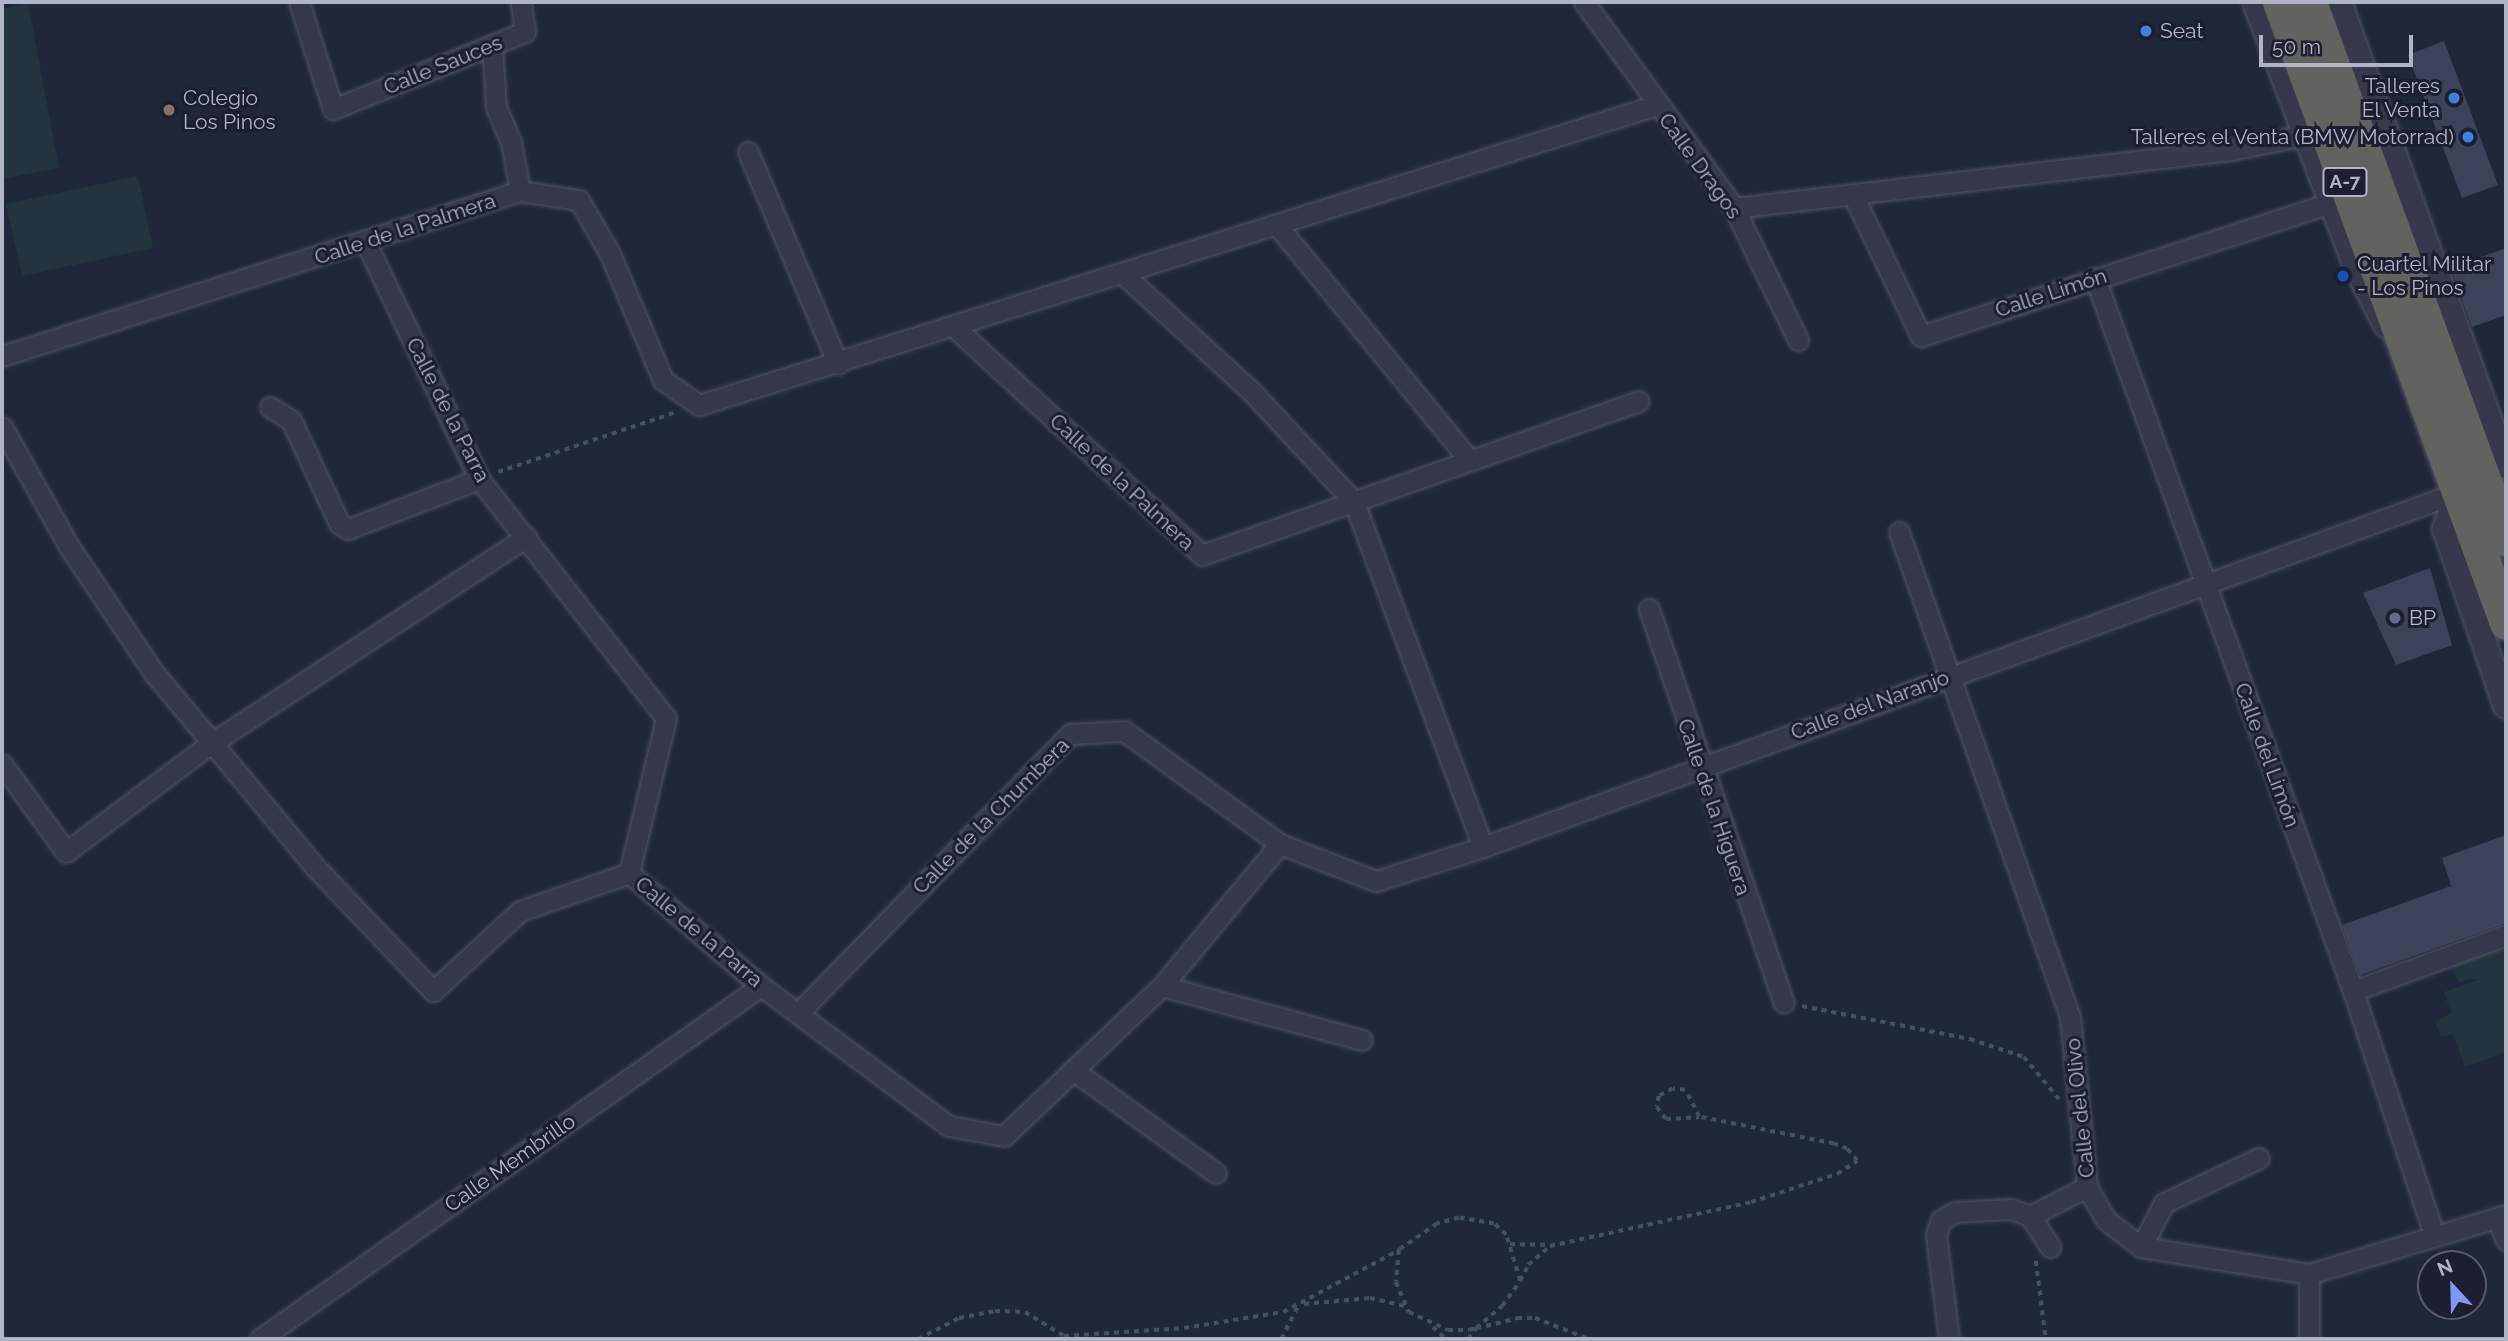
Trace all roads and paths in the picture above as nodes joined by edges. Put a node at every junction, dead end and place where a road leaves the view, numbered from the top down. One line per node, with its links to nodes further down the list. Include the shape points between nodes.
1 (299, 2): 8 (street, Calle Sauces, via 333,109)
2 (521, 2): 8 (street, Calle Sauces, via 525,32)
3 (1584, 2): 9 (street, Calle Dragos)
4 (2255, 2): 10 (street)
5 (2279, 2): 23 (highway, A-7)
6 (2310, 2): 36 (highway, A-7)
7 (2340, 2): 30 (street)
8 (492, 45): 12 (street, via 496,107 511,142)
9 (1657, 105): 15 (street, Calle Dragos); 16 (street)
10 (2305, 135): 13 (street, via 2231,150); 14 (street)
11 (748, 152): 24 (street)
12 (520, 191): 17 (street, Calle de la Palmera); 26 (street, Calle de la Palmera, via 579,200 610,254 663,380)
13 (1853, 195): 15 (street); 19 (street, Calle Limón, via 1922,337)
14 (2330, 203): 19 (street, Calle Limón); 23 (street, via 2365,289)
15 (1734, 208): 21 (street, Calle Dragos)
16 (1277, 225): 18 (street); 29 (street)
17 (366, 243): 22 (street, Calle de la Palmera); 31 (street, Calle de la Parra)
18 (1123, 274): 20 (street); 33 (street, via 1251,391)
19 (2095, 278): 37 (street, Calle del Limón)
20 (954, 327): 24 (street); 33 (street, Calle de la Palmera, via 1202,555)
21 (1798, 340)
22 (2, 356)
23 (2412, 363): 32 (highway, A-7)
24 (838, 364): 26 (street)
25 (1639, 401): 29 (street, Calle de la Palmera)
26 (699, 405): 31 (path)
27 (270, 407): 31 (street, via 291,421 339,523 348,528)
28 (2, 426): 42 (street, via 114,618)
29 (1470, 461): 33 (street, Calle de la Palmera)
30 (2506, 466)
31 (479, 479): 35 (street, Calle de la Parra)
32 (2459, 492): 37 (street, Calle del Naranjo); 39 (highway, A-7); 41 (street, via 2445,529)
33 (1354, 502): 46 (street)
34 (1899, 532): 40 (street, Calle del Olivo)
35 (526, 537): 42 (street); 47 (street, Calle de la Parra, via 666,718)
36 (2506, 539)
37 (2204, 581): 40 (street, Calle del Naranjo); 51 (street, Calle del Limón)
38 (1649, 609): 44 (street, Calle de la Higuera)
39 (2506, 623)
40 (1950, 676): 44 (street, Calle del Naranjo); 60 (street, Calle del Olivo, via 2070,1017)
41 (2506, 706)
42 (209, 744): 43 (street, via 66,852); 47 (street, via 433,991 520,911)
43 (2, 764)
44 (1699, 767): 46 (street, Calle del Naranjo); 52 (street, Calle de la Higuera)
45 (1280, 844): 46 (street, Calle del Naranjo, via 1376,881); 50 (street, Calle de la Parra); 53 (street, Calle de la Chumbera, via 1124,731 1070,734)
46 (1483, 847)
47 (629, 873): 49 (street, Calle de la Parra)
48 (2506, 935): 51 (street)
49 (761, 986): 53 (street, Calle de la Parra); 76 (street, Calle Membrillo)
50 (1162, 986): 54 (street); 55 (street, Calle de la Parra)
51 (2353, 991): 63 (street, Calle del Limón)
52 (1784, 1003): 56 (path, via 1943,1033 2024,1057)
53 (798, 1013): 55 (street, Calle de la Parra, via 949,1126 1004,1136)
54 (1362, 1040)
55 (1073, 1070): 59 (street)
56 (2061, 1102)
57 (1699, 1117): 57 (path, via 1685,1090 1673,1088 1659,1096 1657,1107 1666,1119); 66 (path, via 1834,1144 1847,1149 1857,1161 1837,1174 1751,1202)
58 (2259, 1158): 67 (street, via 2164,1203)
59 (1216, 1173)
60 (2087, 1187): 61 (street); 67 (street, Calle del Olivo, via 2106,1220)
61 (2030, 1216): 69 (street); 82 (street, via 2011,1209 1955,1212 1941,1220 1936,1236)
62 (2502, 1217): 63 (street, Calle del Olivo); 64 (street)
63 (2434, 1234): 70 (street, Calle del Olivo)
64 (2506, 1240)
65 (1510, 1244): 66 (path); 68 (path, via 1494,1224 1459,1218 1437,1224); 71 (path)
66 (1555, 1244): 71 (path, via 1528,1265)
67 (2140, 1247): 70 (street, Calle del Olivo)
68 (1399, 1250): 72 (path); 73 (path, via 1396,1282)
69 (2043, 1252): 83 (path)
70 (2309, 1274): 84 (street)
71 (1520, 1281): 75 (path, via 1503,1306)
72 (1298, 1306): 73 (path, via 1370,1298); 77 (path, via 1184,1328 1064,1336 1025,1312 995,1311 959,1318); 78 (path)
73 (1406, 1307): 74 (path)
74 (1432, 1325): 75 (path); 79 (path)
75 (1476, 1328): 80 (path); 81 (path, via 1535,1318)
76 (260, 1339)
77 (918, 1339)
78 (1281, 1339)
79 (1446, 1339)
80 (1468, 1339)
81 (1589, 1339)
82 (1949, 1339)
83 (2046, 1339)
84 (2309, 1339)

